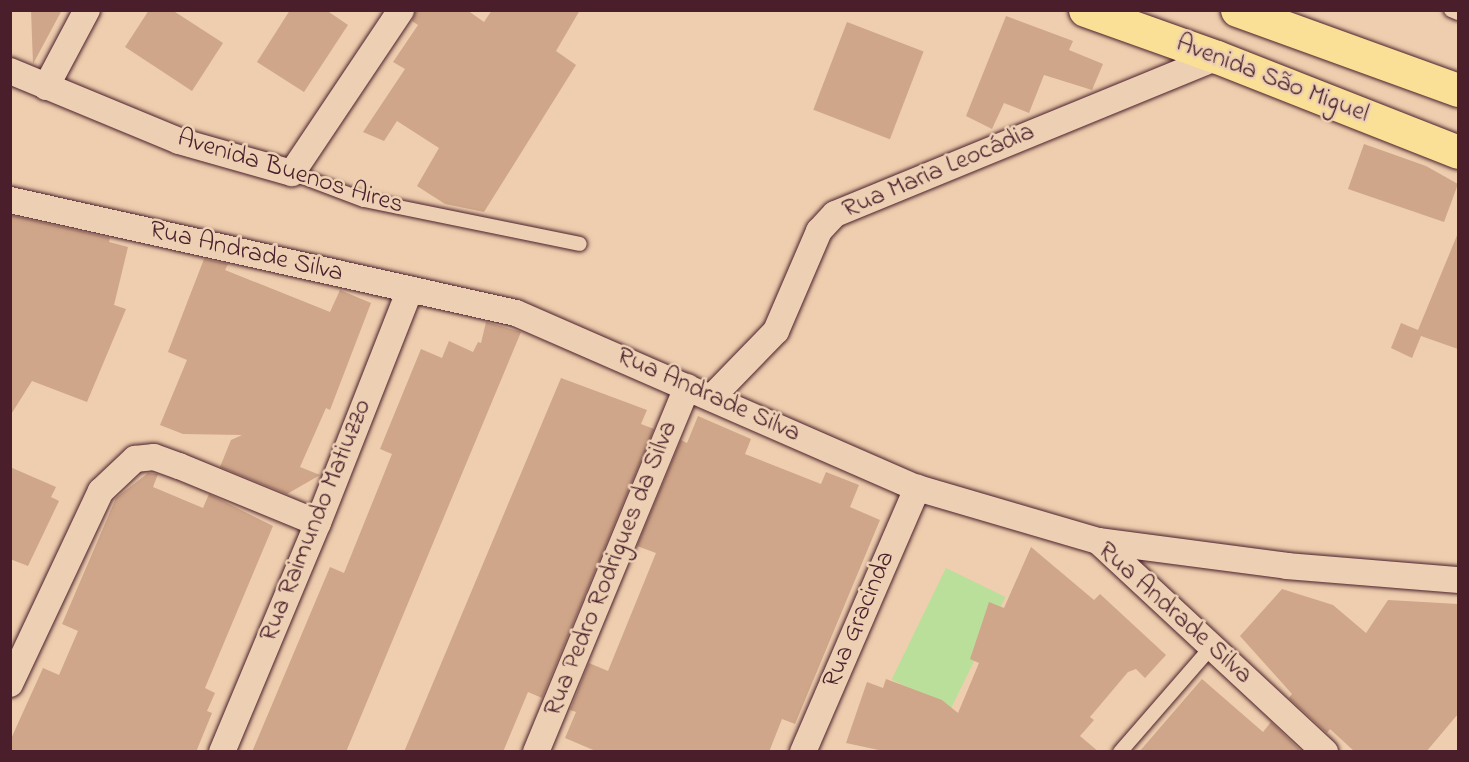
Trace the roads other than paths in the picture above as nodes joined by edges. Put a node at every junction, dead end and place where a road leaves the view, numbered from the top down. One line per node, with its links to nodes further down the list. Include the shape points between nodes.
1 (87, 10): 9 (street)
2 (401, 10): 12 (street)
3 (1084, 10): 7 (main road, Avenida São Miguel)
4 (1237, 10): 10 (main road, Avenida São Miguel)
5 (1451, 10): 6 (lane)
6 (1458, 14)
7 (1217, 57): 11 (main road, Avenida São Miguel); 17 (street, Rua Maria Leocádia, via 835,214 819,231 767,342)
8 (10, 71): 9 (street, Avenida Buenos Aires)
9 (46, 87): 12 (street, Avenida Buenos Aires, via 179,141)
10 (1458, 90)
11 (1458, 152)
12 (292, 173): 14 (lane, Avenida Buenos Aires, via 364,200)
13 (10, 200): 15 (street, Rua Andrade Silva)
14 (580, 244)
15 (410, 289): 16 (street, Rua Andrade Silva, via 516,313); 19 (street, Rua Raimundo Matiuzzo)
16 (687, 387): 17 (street, Rua Andrade Silva); 25 (street, Rua Pedro Rodrigues da Silva)
17 (712, 397): 18 (street, Rua Andrade Silva)
18 (917, 488): 20 (street, Rua Andrade Silva); 26 (street, Rua Gracinda)
19 (318, 523): 23 (street, via 154,457 135,459 101,491); 24 (street, Rua Raimundo Matiuzzo)
20 (1098, 541): 21 (street, via 1287,566); 22 (street, Rua Andrade Silva)
21 (1458, 580)
22 (1212, 646): 27 (lane); 28 (street, Rua Andrade Silva)
23 (10, 684)
24 (222, 752)
25 (536, 752)
26 (803, 752)
27 (1120, 752)
28 (1325, 752)

